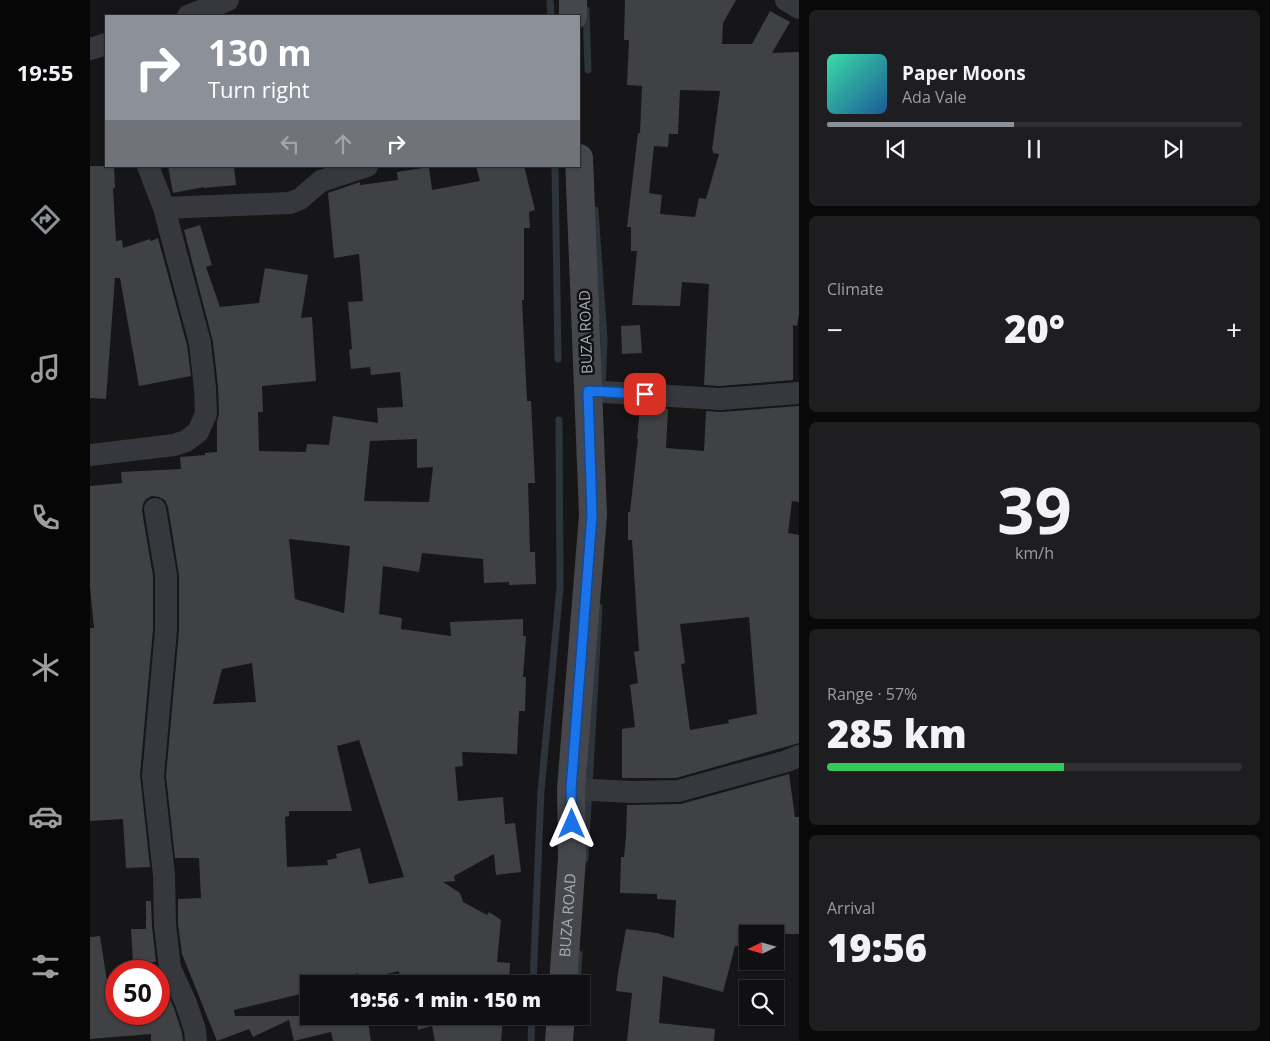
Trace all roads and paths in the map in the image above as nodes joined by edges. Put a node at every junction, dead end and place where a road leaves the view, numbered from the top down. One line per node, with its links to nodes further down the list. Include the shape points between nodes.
1 (228, 0): 5 (street)
2 (573, 0): 6 (main road)
3 (786, 0): 4 (street)
4 (799, 8)
5 (190, 15)
6 (573, 15)
7 (105, 44): 8 (street)
8 (90, 49)
9 (148, 167): 12 (street)
10 (364, 167): 12 (street, via 321,181 290,203)
11 (579, 167): 13 (main road, BUZA ROAD)
12 (164, 208): 15 (street, via 200,344 206,414 198,432 186,441)
13 (588, 391): 14 (street, via 720,399); 18 (main road, BUZA ROAD, via 592,515)
14 (799, 393)
15 (90, 455)
16 (155, 509): 21 (street, via 166,575 166,630 153,776 170,968 186,1003)
17 (799, 756): 18 (street, via 678,791)
18 (571, 789): 19 (main road, BUZA ROAD, via 572,858)
19 (564, 975)
20 (560, 1025): 22 (main road)
21 (196, 1041)
22 (559, 1041)

